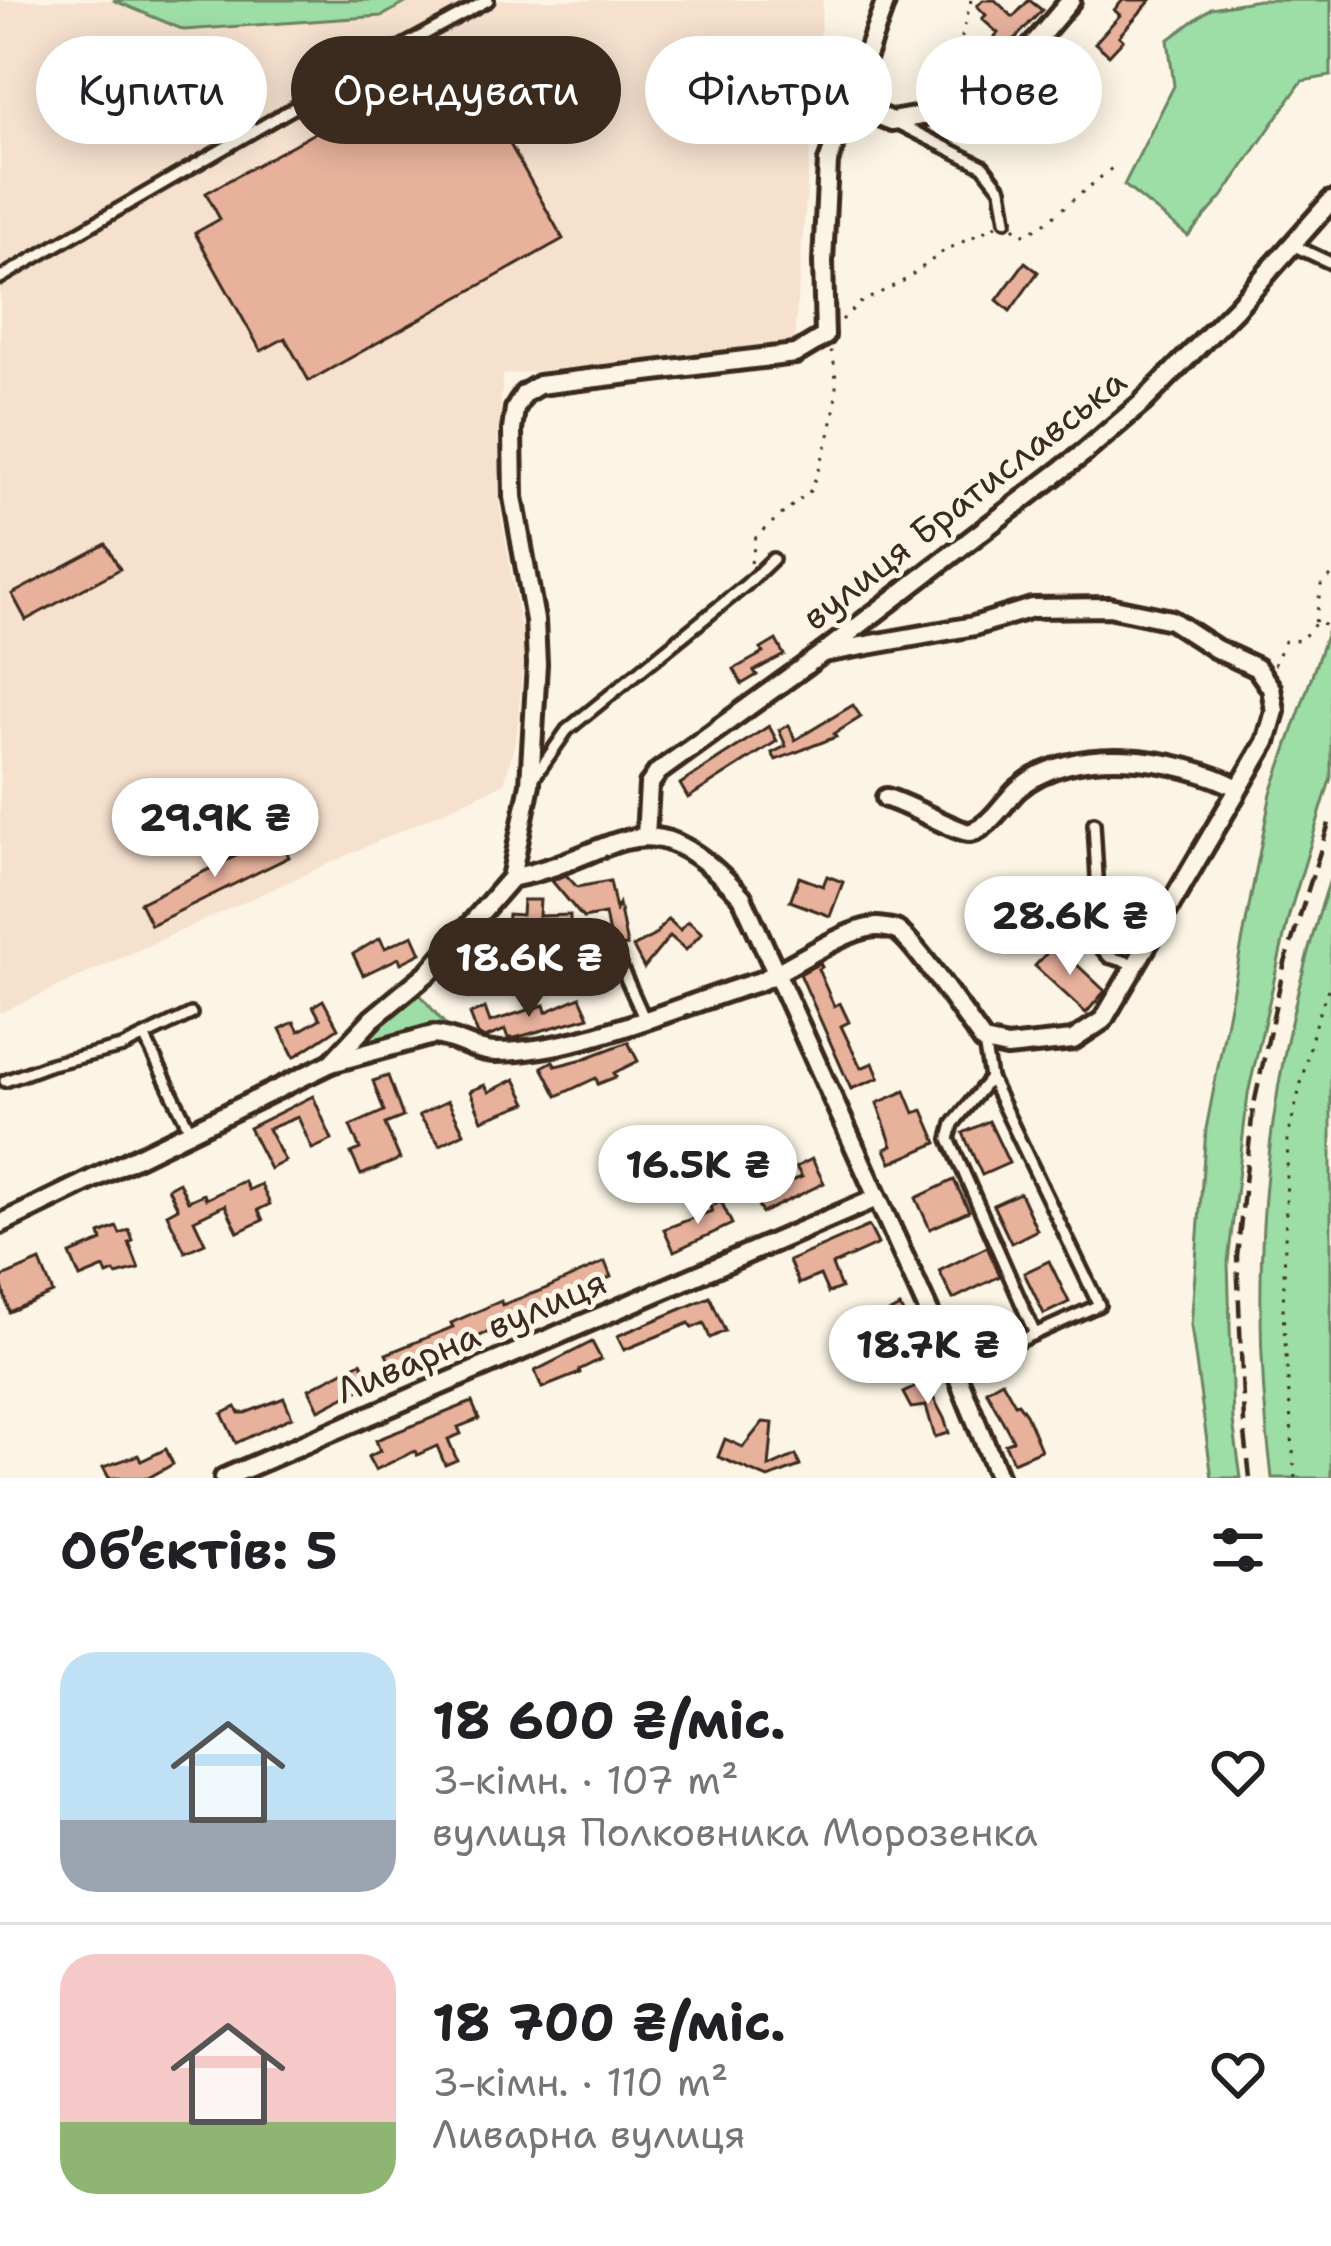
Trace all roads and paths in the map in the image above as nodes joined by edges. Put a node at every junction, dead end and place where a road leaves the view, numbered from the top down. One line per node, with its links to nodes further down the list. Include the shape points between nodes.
1 (488, 0): 16 (lane)
2 (886, 0): 5 (street)
3 (971, 0): 6 (path)
4 (1071, 0): 7 (street)
5 (873, 36)
6 (962, 36)
7 (1043, 36)
8 (916, 117): 9 (street)
9 (892, 121): 13 (lane, via 983,166 1001,189)
10 (834, 144): 17 (street)
11 (1117, 164): 13 (path, via 1041,226 1022,235)
12 (1331, 201): 14 (street, вулиця Братиславська)
13 (1006, 220): 17 (path, via 858,304)
14 (1292, 245): 15 (lane); 23 (street, вулиця Братиславська, via 1142,403)
15 (1331, 263)
16 (0, 278)
17 (825, 336): 20 (path, via 837,370 824,456 810,490 756,536); 25 (street, via 795,354 539,385 524,394 512,430 513,497 535,620)
18 (772, 559): 20 (lane)
19 (1331, 576): 21 (path, via 1321,585)
20 (747, 584): 25 (lane, via 567,730)
21 (1315, 624): 22 (path); 24 (path, via 1301,640 1285,641)
22 (1331, 625)
23 (823, 652): 24 (street, via 1032,608 1109,607 1171,620 1257,668); 29 (street, вулиця Братиславська, via 652,778)
24 (1271, 688): 26 (street, via 1275,711 1265,742)
25 (530, 784): 30 (street)
26 (1238, 788): 27 (street, via 1197,771 1096,758 1054,766 971,832); 32 (street)
27 (886, 798)
28 (1094, 823): 32 (lane, via 1101,948)
29 (646, 836): 30 (street); 33 (street, via 679,844 728,882)
30 (511, 878): 39 (street, via 430,971)
31 (616, 956): 36 (lane)
32 (1136, 964): 38 (street, via 1103,1020 1073,1040)
33 (778, 974): 36 (street); 38 (street, via 874,926 895,929); 43 (street)
34 (1331, 981): 49 (path, via 1288,1137 1282,1313)
35 (191, 1014): 37 (lane)
36 (644, 1018): 39 (street, via 520,1051 488,1052 433,1035)
37 (146, 1038): 41 (lane); 42 (lane)
38 (984, 1042): 40 (lane)
39 (331, 1063): 42 (street)
40 (990, 1078): 45 (lane, via 949,1139); 45 (lane, via 1099,1305)
41 (5, 1081)
42 (191, 1132): 44 (street)
43 (877, 1198): 46 (street); 47 (street, Ливарна вулиця)
44 (0, 1224)
45 (1035, 1334): 46 (lane)
46 (955, 1370): 48 (street)
47 (224, 1478)
48 (999, 1478)
49 (1294, 1478)

